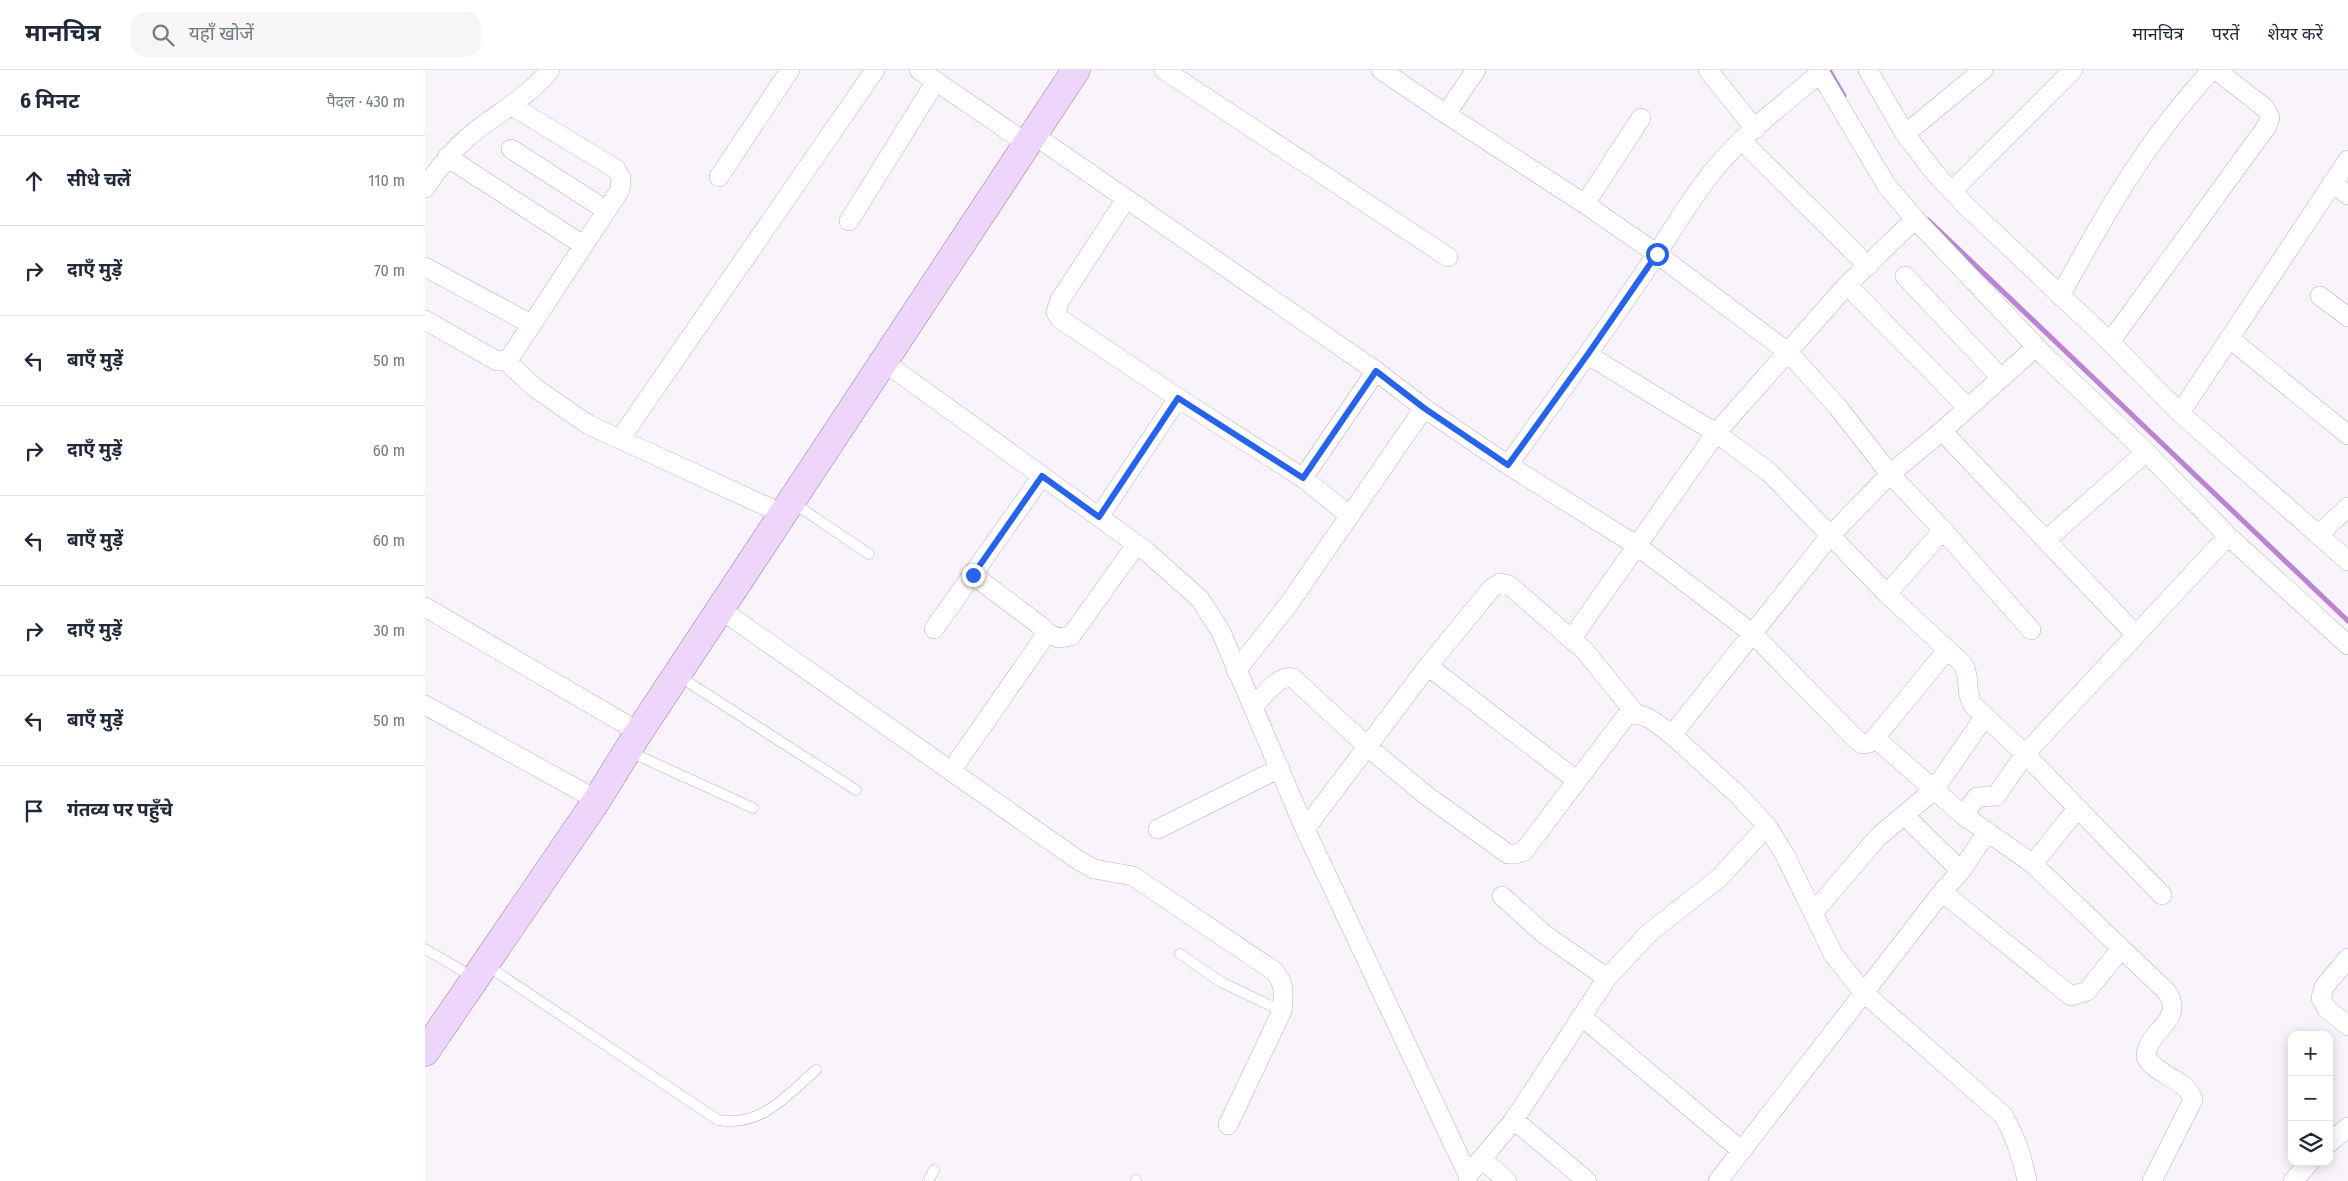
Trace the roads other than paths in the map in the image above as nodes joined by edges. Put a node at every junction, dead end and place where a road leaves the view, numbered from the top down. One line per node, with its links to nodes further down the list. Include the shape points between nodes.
1 (550, 70): 17 (street)
2 (789, 70): 26 (street)
3 (875, 70): 64 (street)
4 (919, 70): 16 (street)
5 (1076, 70): 22 (main road)
6 (1164, 70): 38 (street)
7 (1381, 70): 18 (street)
8 (1476, 70): 18 (street)
9 (1868, 70): 21 (street)
10 (1983, 70): 21 (street)
11 (2073, 70): 29 (street)
12 (2211, 70): 43 (street, via 2140,162 2103,219)
13 (2216, 70): 49 (street, via 2265,108 2270,117 2267,126)
14 (1711, 71): 20 (street)
15 (1819, 72): 20 (street); 34 (street, via 1887,186)
16 (936, 81): 22 (street); 35 (street)
17 (512, 106): 24 (street, via 468,137); 33 (street, via 616,169 621,178 620,190)
18 (1445, 114): 32 (street)
19 (1641, 118): 32 (street)
20 (1748, 134): 37 (street, via 1690,200); 39 (street)
21 (1905, 134): 29 (street)
22 (1031, 139): 31 (street); 54 (main road)
23 (511, 148): 33 (street)
24 (447, 157): 28 (street); 36 (street)
25 (2348, 160): 27 (street)
26 (719, 177)
27 (2332, 183): 30 (street); 48 (street)
28 (425, 188)
29 (1952, 192): 43 (street)
30 (2348, 195)
31 (1126, 199): 55 (street); 57 (street, via 1060,300 1056,312 1059,319)
32 (1585, 204): 37 (street)
33 (606, 210): 36 (street)
34 (1915, 220): 39 (street); 50 (street)
35 (849, 222)
36 (583, 245): 47 (street)
37 (1657, 254): 51 (street); 52 (street)
38 (1448, 257)
39 (1868, 266): 42 (street)
40 (425, 267): 47 (street)
41 (1905, 276): 56 (street)
42 (1847, 285): 51 (street); 59 (street)
43 (2060, 296): 49 (street)
44 (2320, 296): 45 (street)
45 (2348, 317)
46 (425, 320): 53 (street, via 497,361)
47 (531, 324): 53 (street, via 511,356)
48 (2229, 338): 60 (street); 63 (street)
49 (2110, 342): 60 (street)
50 (2036, 347): 56 (street); 65 (street)
51 (1788, 352): 62 (street); 67 (street, via 1837,406)
52 (1588, 354): 62 (street); 66 (street)
53 (505, 360): 64 (street, via 563,409)
54 (883, 362): 68 (street); 71 (main road)
55 (1376, 371): 58 (street); 69 (street)
56 (2001, 378): 59 (street)
57 (1178, 398): 69 (street); 73 (street)
58 (1424, 408): 66 (street); 72 (street)
59 (1968, 408): 61 (street)
60 (2180, 412): 75 (street)
61 (1942, 431): 67 (street); 78 (street)
62 (1716, 434): 77 (street, via 1769,472); 80 (street)
63 (2348, 435)
64 (620, 439): 71 (street)
65 (2146, 452): 76 (street); 78 (street)
66 (1508, 465): 80 (street)
67 (1890, 474): 74 (street); 77 (street)
68 (1042, 476): 73 (street); 83 (street)
69 (1303, 478): 72 (street)
70 (2348, 507): 75 (street)
71 (787, 508): 81 (lane); 86 (main road)
72 (1351, 516): 96 (street)
73 (1099, 517): 79 (street)
74 (1943, 530): 84 (street); 88 (street)
75 (2318, 535): 82 (street)
76 (2228, 536): 91 (street); 93 (street)
77 (1829, 537): 84 (street); 90 (street)
78 (2047, 539): 91 (street)
79 (1137, 544): 89 (street, via 1071,636 1057,638); 96 (street, via 1200,599 1221,632)
80 (1636, 545): 90 (street); 92 (street)
81 (869, 554)
82 (2348, 561)
83 (973, 575): 87 (street); 89 (street)
84 (1887, 594): 94 (street)
85 (425, 607): 104 (street)
86 (720, 609): 97 (main road); 108 (street)
87 (934, 629)
88 (2031, 630)
89 (1044, 631): 108 (street, via 1042,642)
90 (1752, 633): 102 (street); 103 (street, via 1862,744)
91 (2136, 635): 106 (street)
92 (1572, 638): 95 (street, via 1509,585 1500,583 1492,588); 100 (street)
93 (2348, 645)
94 (1947, 650): 101 (street, via 1967,670 1969,698); 103 (street)
95 (1428, 666): 105 (street); 109 (street)
96 (1237, 671): 99 (street)
97 (677, 675): 104 (main road); 110 (lane)
98 (425, 705): 112 (street)
99 (1253, 708): 105 (street, via 1279,681 1293,678); 107 (street)
100 (1635, 713): 102 (street); 109 (street, via 1626,716)
101 (1985, 716): 106 (street); 111 (street)
102 (1672, 735): 117 (street)
103 (1875, 738): 111 (street)
104 (633, 741): 112 (main road); 113 (lane)
105 (1369, 748): 109 (street, via 1427,796 1508,854 1524,851); 119 (street)
106 (2025, 754): 114 (street); 116 (street, via 1995,796 1977,796)
107 (1280, 768): 118 (street); 119 (street)
108 (951, 771): 134 (street, via 1078,860 1094,869 1133,876 1274,971 1285,992)
109 (1576, 780)
110 (855, 790)
111 (1934, 790): 115 (street); 116 (street)
112 (597, 800): 131 (main road)
113 (753, 808)
114 (2077, 809): 121 (street); 124 (street)
115 (1905, 815): 122 (street); 126 (street, via 1878,837)
116 (1963, 815): 120 (street)
117 (1767, 826): 126 (street); 132 (street, via 1719,878 1649,933)
118 (1158, 829)
119 (1305, 830): 147 (street)
120 (1987, 832): 121 (street); 122 (street)
121 (2033, 864): 128 (street)
122 (1961, 870): 123 (street)
123 (1942, 892): 128 (street, via 2071,996 2087,991); 133 (street)
124 (2163, 895)
125 (1502, 896): 132 (street, via 1544,934)
126 (1813, 913): 133 (street, via 1833,954)
127 (425, 949): 131 (lane)
128 (2120, 950): 153 (street, via 2172,1000 2172,1013 2149,1046 2146,1057 2188,1090 2193,1100)
129 (1179, 954): 134 (lane, via 1228,986)
130 (2348, 958): 136 (street, via 2324,987 2321,998 2327,1009)
131 (481, 971): 137 (main road); 138 (lane, via 718,1120 734,1123 767,1112)
132 (1607, 978): 135 (street)
133 (1863, 992): 143 (street); 152 (street, via 2003,1115 2021,1153)
134 (1282, 1010): 140 (street)
135 (1581, 1016): 139 (street); 143 (street)
136 (2348, 1026)
137 (425, 1052)
138 (816, 1070)
139 (1514, 1120): 144 (street); 150 (street)
140 (1228, 1125)
141 (2347, 1129): 142 (street)
142 (2333, 1140)
143 (1742, 1151): 151 (street)
144 (1482, 1159): 147 (street); 149 (street)
145 (2306, 1166): 154 (street)
146 (934, 1170): 148 (lane)
147 (1468, 1178)
148 (927, 1181)
149 (1507, 1181)
150 (1587, 1181)
151 (1718, 1181)
152 (2027, 1181)
153 (2152, 1181)
154 (2293, 1181)

